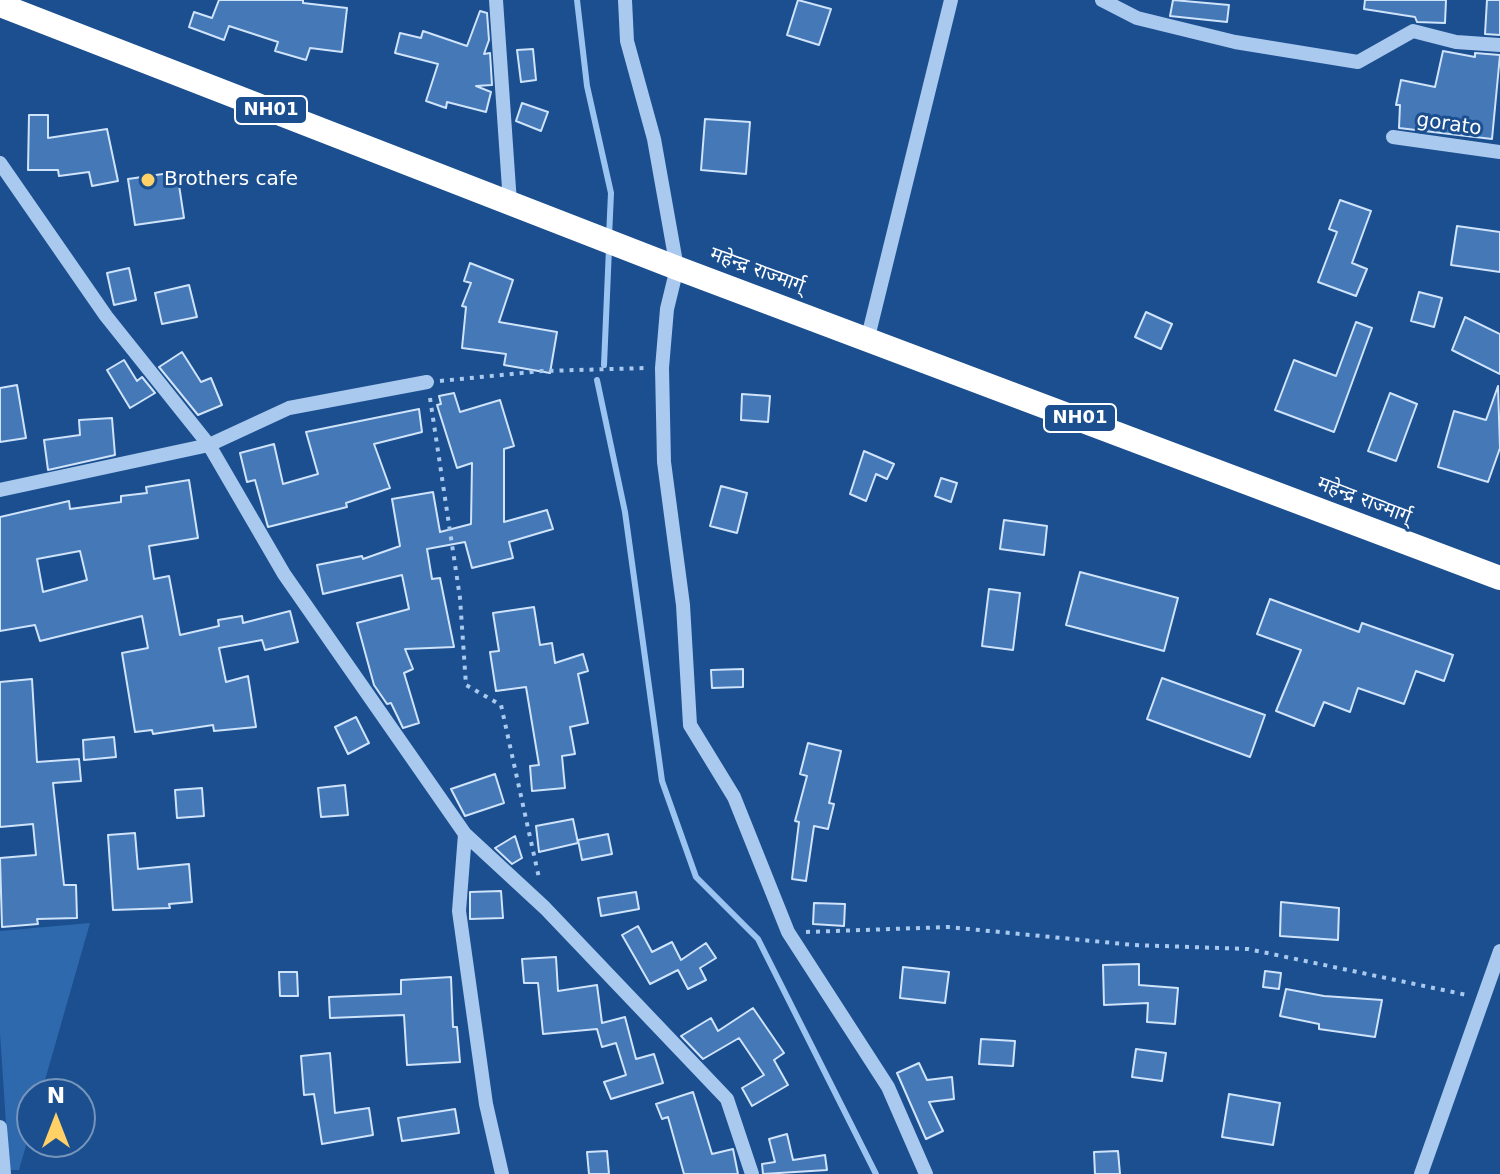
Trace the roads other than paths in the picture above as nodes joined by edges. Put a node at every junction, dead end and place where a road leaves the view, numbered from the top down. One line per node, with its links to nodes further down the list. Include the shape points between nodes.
1 (496, 0): 10 (street)
2 (625, 0): 11 (street, via 627,41 654,139)
3 (951, 0): 12 (street)
4 (1102, 0): 6 (street, via 1137,18 1235,42 1358,62 1413,31 1456,42)
5 (0, 5): 10 (highway, महेन्द्र राज्मार्ग् / NH01)
6 (1500, 45)
7 (1393, 137): 8 (street, gorato)
8 (1500, 152)
9 (0, 163): 14 (street, via 106,316)
10 (510, 203): 11 (highway, महेन्द्र राज्मार्ग् / NH01)
11 (668, 264): 12 (highway, महेन्द्र राज्मार्ग् / NH01); 23 (street, via 664,462 683,605 690,725 734,797 788,932 888,1087)
12 (868, 337): 16 (highway, महेन्द्र राज्मार्ग् / NH01)
13 (427, 382): 14 (street, via 289,408)
14 (209, 445): 15 (street); 17 (street, via 284,574)
15 (0, 490)
16 (1500, 578)
17 (465, 834): 21 (street, via 459,911 486,1104); 22 (street, via 545,908 727,1099)
18 (1500, 951): 24 (street)
19 (0, 1127): 20 (street)
20 (4, 1174)
21 (502, 1174)
22 (752, 1174)
23 (926, 1174)
24 (1421, 1174)

